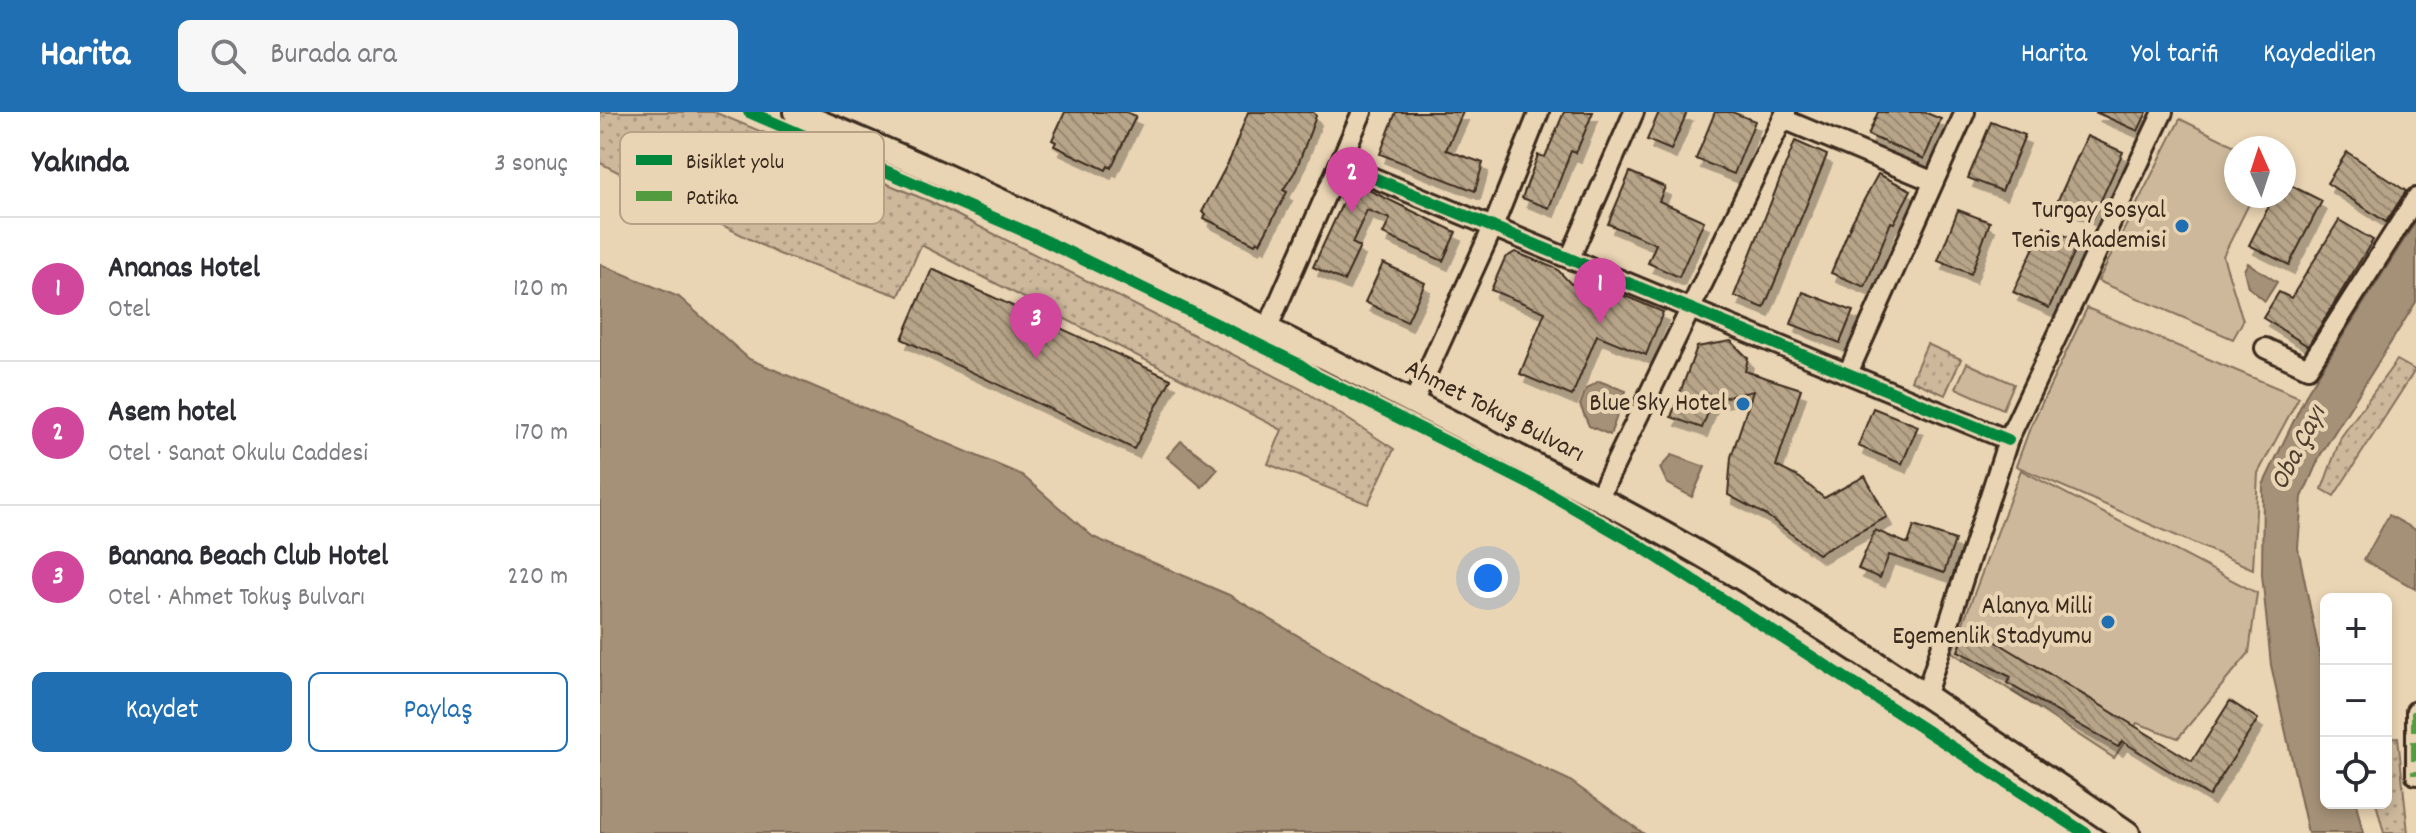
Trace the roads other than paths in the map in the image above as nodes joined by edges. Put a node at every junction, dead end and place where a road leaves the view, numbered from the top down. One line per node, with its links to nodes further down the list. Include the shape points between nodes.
1 (795, 112): 8 (main road, Ahmet Tokuş Bulvarı)
2 (1362, 112): 10 (street)
3 (1539, 112): 13 (street)
4 (1634, 112): 14 (street)
5 (1965, 112): 11 (street)
6 (2163, 112): 20 (street)
7 (1784, 116): 11 (street); 15 (street)
8 (842, 132)
9 (884, 150): 16 (main road, Ahmet Tokuş Bulvarı)
10 (1340, 164): 13 (street); 16 (street)
11 (1932, 181): 18 (street)
12 (2416, 198): 17 (street, via 2308,368)
13 (1493, 227): 14 (street); 19 (street)
14 (1570, 258): 15 (street)
15 (1690, 310): 18 (street); 21 (street)
16 (1268, 327): 19 (main road, Ahmet Tokuş Bulvarı)
17 (2265, 348)
18 (1848, 373): 20 (street)
19 (1413, 403): 21 (main road, Ahmet Tokuş Bulvarı)
20 (2008, 440): 22 (street)
21 (1599, 497): 22 (main road, Ahmet Tokuş Bulvarı)
22 (1926, 694): 25 (main road, Ahmet Tokuş Bulvarı)
23 (2416, 711): 24 (street)
24 (2416, 775)
25 (2128, 833)

